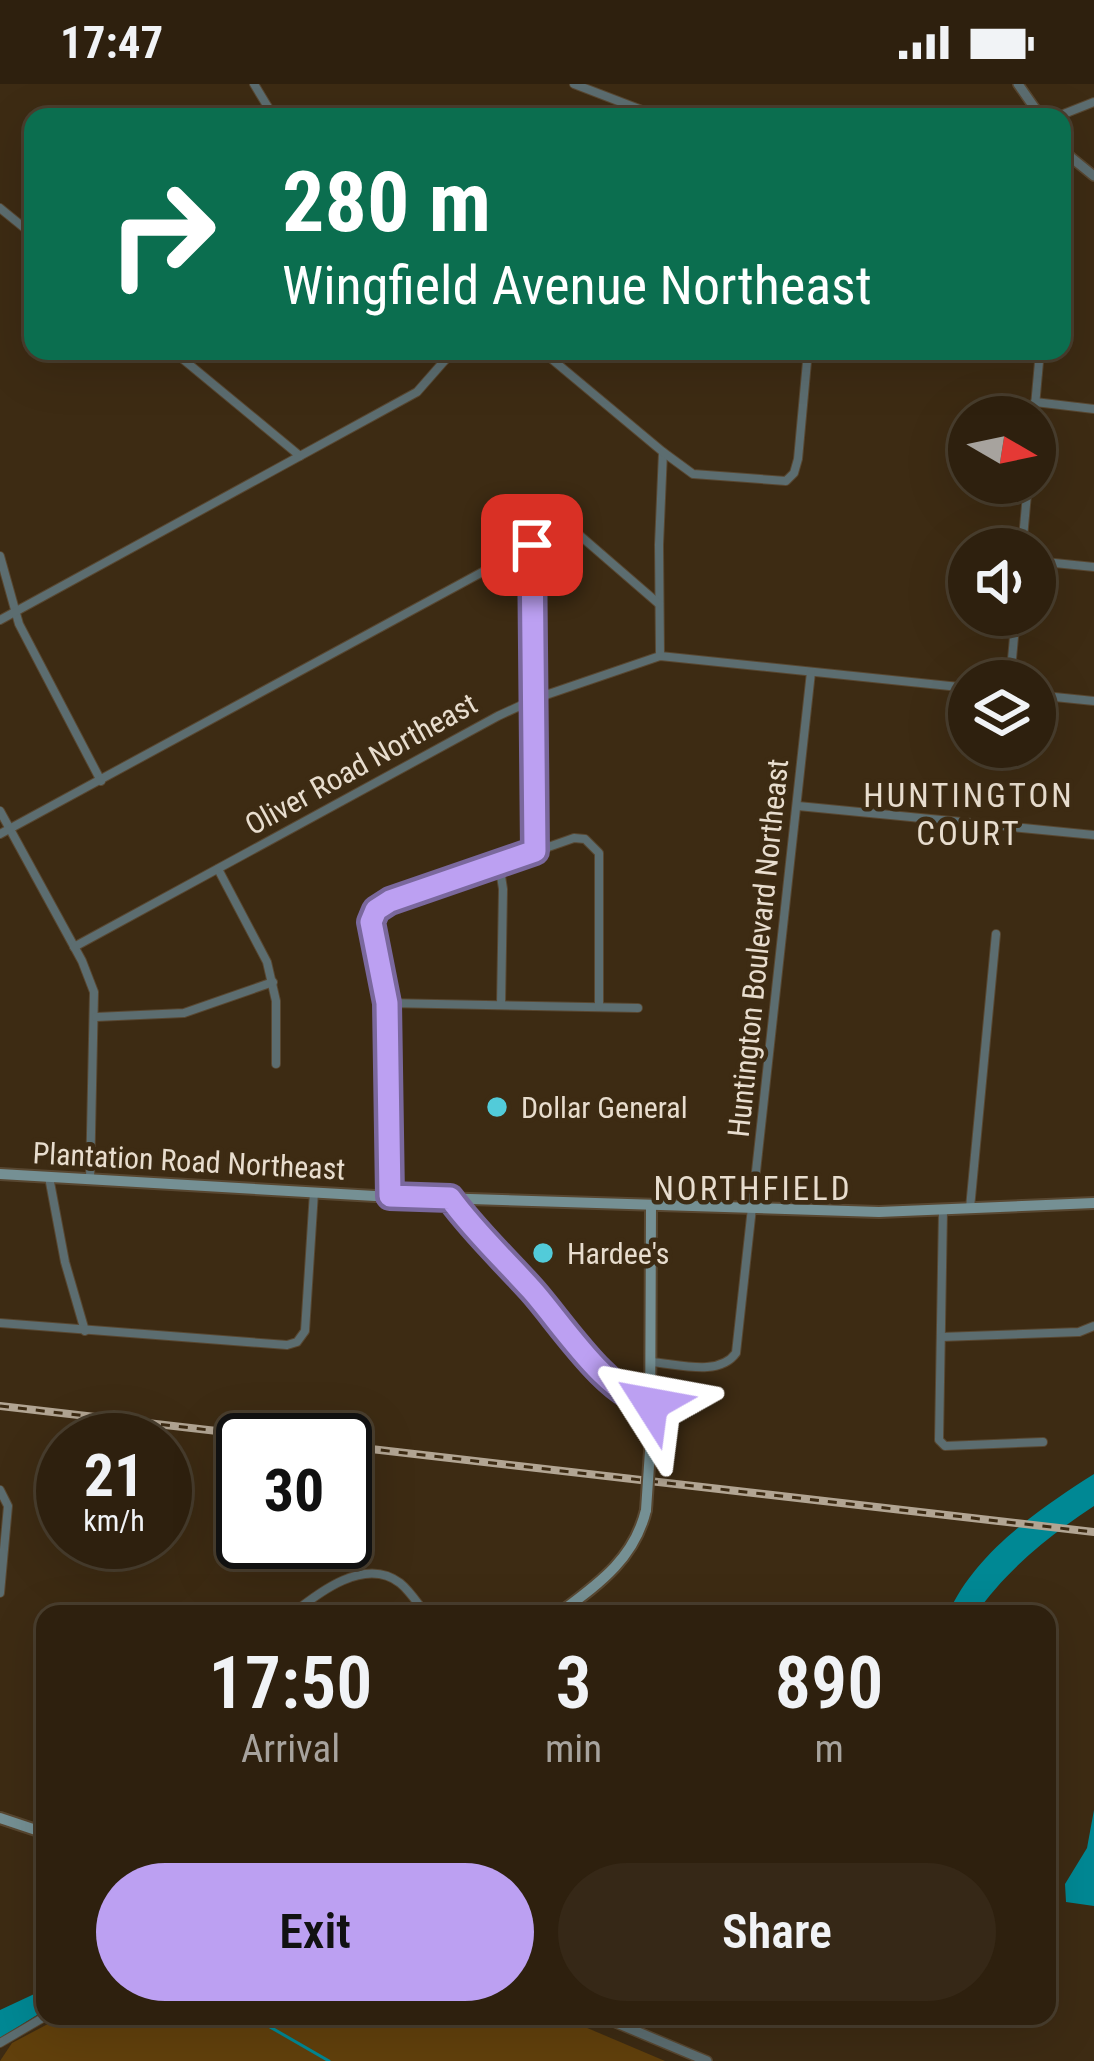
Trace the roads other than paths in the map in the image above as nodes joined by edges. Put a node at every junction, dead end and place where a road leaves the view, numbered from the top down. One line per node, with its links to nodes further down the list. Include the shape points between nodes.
1 (574, 84): 2 (street)
2 (636, 108)
3 (0, 208): 4 (street)
4 (24, 228)
5 (184, 360): 14 (street)
6 (445, 360): 14 (street, via 417,392)
7 (553, 360): 13 (street)
8 (807, 360): 13 (street, via 791,478 693,473)
9 (1039, 360): 10 (street)
10 (1036, 396)
11 (1056, 404): 12 (street)
12 (1094, 409)
13 (663, 452): 19 (street)
14 (301, 456): 20 (street)
15 (532, 545): 19 (street, via 577,532); 26 (street); 28 (street)
16 (0, 556): 20 (street)
17 (1056, 563): 18 (street)
18 (1094, 567)
19 (658, 604): 22 (street)
20 (14, 612): 21 (street); 28 (street)
21 (0, 620)
22 (660, 656): 23 (street, Oliver Road Northeast); 26 (street, Oliver Road Northeast)
23 (812, 672): 24 (street, Oliver Road Northeast); 29 (street, Huntington Boulevard Northeast)
24 (948, 686)
25 (1056, 697): 27 (street)
26 (533, 700): 33 (street); 35 (street, Oliver Road Northeast)
27 (1094, 701)
28 (101, 781): 31 (street)
29 (798, 806): 32 (street); 53 (street, Huntington Boulevard Northeast)
30 (0, 811): 31 (street)
31 (5, 832): 37 (street)
32 (1094, 836)
33 (535, 851): 34 (street); 41 (street, via 574,838 599,853)
34 (499, 863): 39 (street, via 376,910 372,929); 40 (street)
35 (218, 869): 37 (street, Oliver Road Northeast); 38 (street)
36 (996, 934): 54 (street)
37 (74, 947): 43 (street)
38 (273, 982): 43 (street, via 184,1013); 44 (street)
39 (387, 1003): 40 (street); 49 (street)
40 (501, 1006): 41 (street)
41 (599, 1007): 42 (street)
42 (638, 1008)
43 (96, 1017): 47 (street)
44 (276, 1064)
45 (0, 1174): 46 (main road, Plantation Road Northeast)
46 (49, 1177): 47 (main road, Plantation Road Northeast); 58 (street)
47 (90, 1180): 48 (main road, Plantation Road Northeast)
48 (314, 1192): 49 (main road, Plantation Road Northeast); 58 (street, via 302,1337 287,1345)
49 (390, 1196): 50 (main road, Plantation Road Northeast)
50 (450, 1198): 52 (main road, Plantation Road Northeast); 61 (street, via 601,1370)
51 (1094, 1203): 54 (main road, Plantation Road Northeast)
52 (651, 1204): 53 (main road, Plantation Road Northeast); 60 (main road)
53 (755, 1208): 55 (main road, Plantation Road Northeast); 60 (street, Huntington Boulevard Northeast, via 733,1359 715,1367)
54 (970, 1208): 55 (main road, Plantation Road Northeast)
55 (943, 1210): 59 (street)
56 (0, 1323): 58 (street)
57 (1094, 1326): 59 (street)
58 (86, 1331)
59 (941, 1337): 62 (street, via 939,1440)
60 (651, 1362): 61 (main road)
61 (651, 1404): 67 (main road, bridge, via 637,1539)
62 (1043, 1442)
63 (0, 1490): 64 (street, via 8,1502)
64 (0, 1593)
65 (305, 1605): 66 (street, via 344,1578 389,1577)
66 (419, 1605)
67 (569, 1605)
68 (0, 1818): 69 (main road)
69 (36, 1830)
70 (36, 2022): 72 (street)
71 (621, 2025): 73 (street)
72 (0, 2043)
73 (707, 2061)

